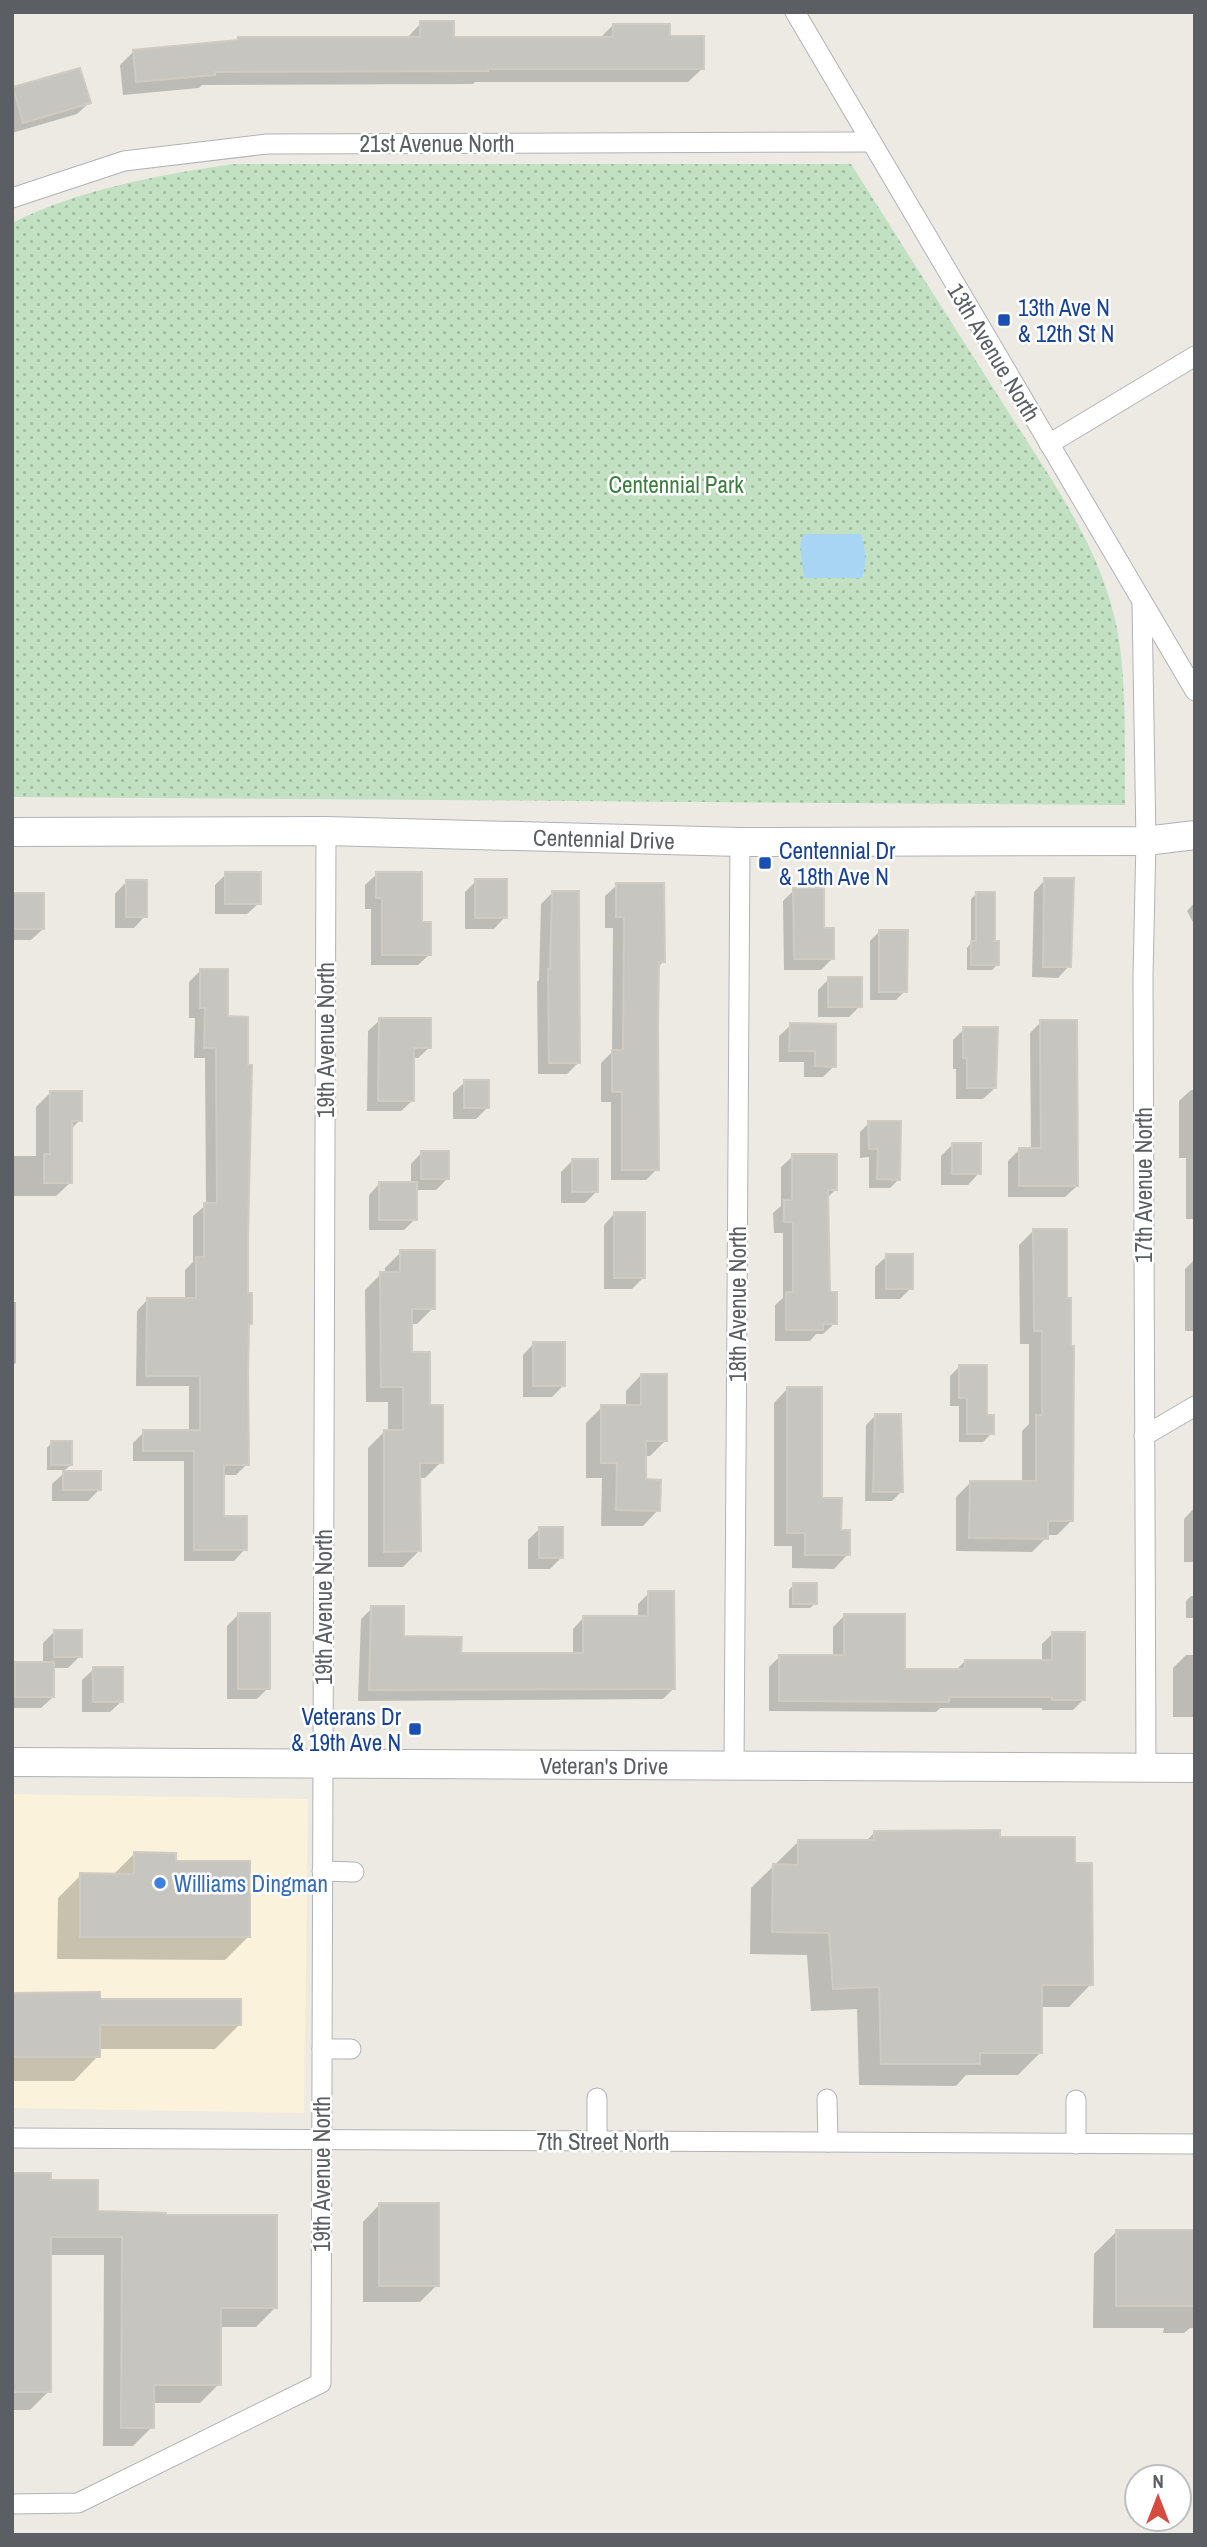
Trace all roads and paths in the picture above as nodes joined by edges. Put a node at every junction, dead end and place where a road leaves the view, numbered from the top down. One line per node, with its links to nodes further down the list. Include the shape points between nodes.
1 (795, 12): 2 (street, 13th Avenue North)
2 (869, 142): 3 (street, 21st Avenue North, via 267,144 124,161); 5 (street, 13th Avenue North)
3 (12, 198)
4 (1195, 356): 5 (street)
5 (1049, 444): 6 (street, 13th Avenue North)
6 (1142, 602): 7 (street, 13th Avenue North); 11 (street, 17th Avenue North)
7 (1195, 691)
8 (326, 831): 9 (street, Centennial Drive); 12 (street, Centennial Drive); 16 (street, 19th Avenue North)
9 (12, 832)
10 (1195, 835): 11 (street, Centennial Drive)
11 (1146, 841): 12 (street, Centennial Drive); 14 (street, 17th Avenue North)
12 (740, 842): 17 (street, 18th Avenue North)
13 (1195, 1406): 14 (street)
14 (1144, 1436): 18 (street, 17th Avenue North)
15 (12, 1762): 16 (street, Veteran's Drive)
16 (323, 1764): 17 (street, Veteran's Drive); 20 (street, 19th Avenue North)
17 (734, 1766): 18 (street, Veteran's Drive)
18 (1146, 1768): 19 (street, Veteran's Drive)
19 (1195, 1768)
20 (323, 1871): 21 (street); 22 (street, 19th Avenue North)
21 (354, 1872)
22 (322, 2049): 23 (street); 28 (street, 19th Avenue North)
23 (351, 2049)
24 (597, 2098): 29 (street)
25 (827, 2099): 30 (street)
26 (1076, 2100): 31 (street)
27 (12, 2138): 28 (street, 7th Street North)
28 (322, 2140): 29 (street, 7th Street North); 33 (street, 19th Avenue North, via 321,2383 78,2503)
29 (597, 2141): 30 (street, 7th Street North)
30 (828, 2142): 31 (street, 7th Street North)
31 (1076, 2144): 32 (street, 7th Street North)
32 (1195, 2144)
33 (12, 2504)

